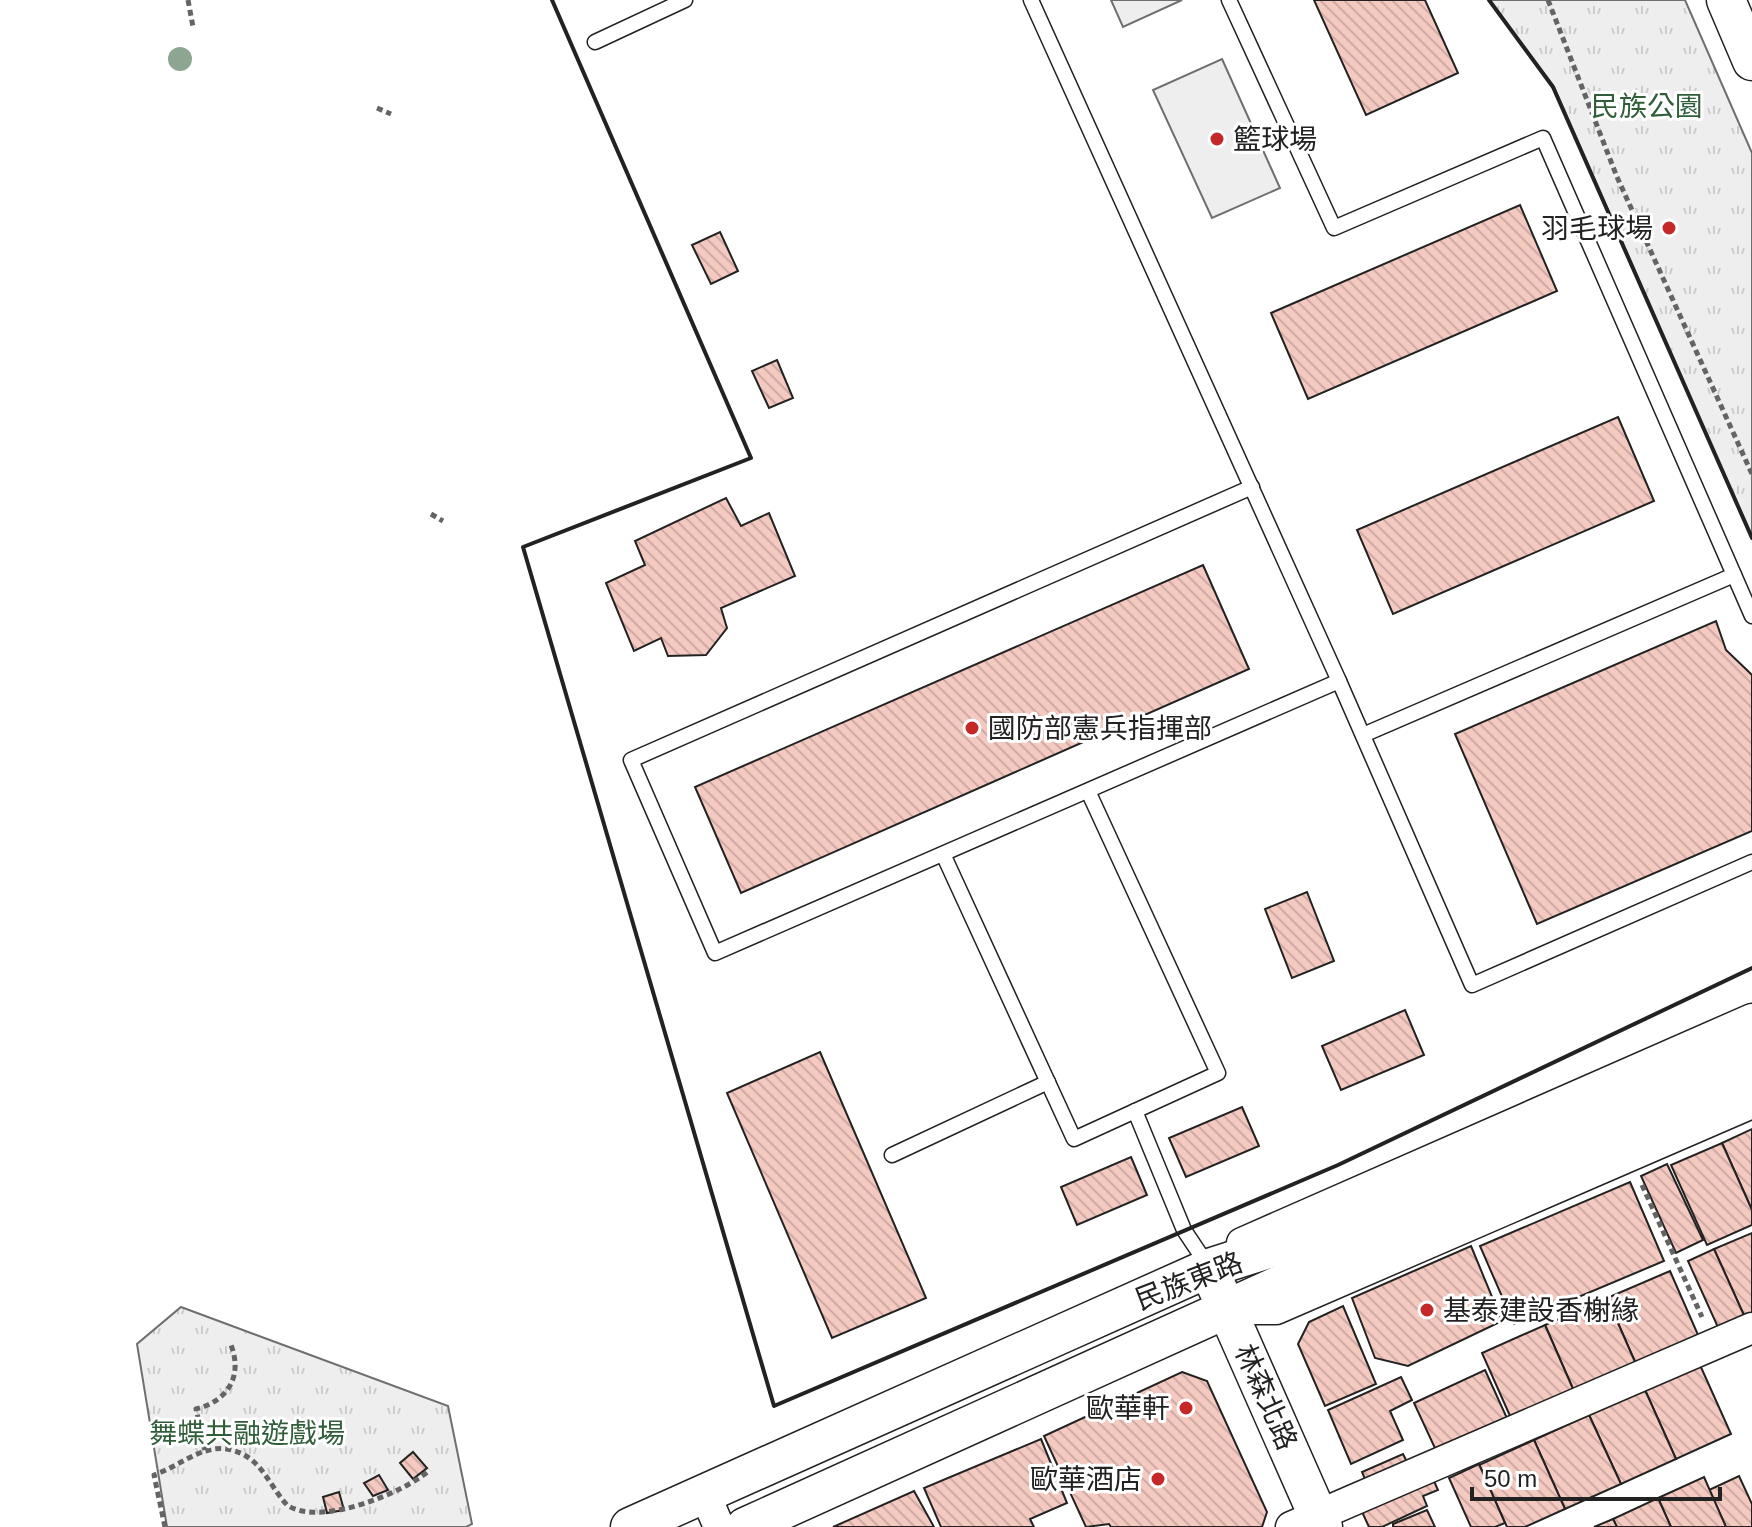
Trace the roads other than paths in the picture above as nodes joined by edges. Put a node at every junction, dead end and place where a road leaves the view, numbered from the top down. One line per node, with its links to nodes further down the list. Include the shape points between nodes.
1 (685, 0): 5 (lane)
2 (1031, 0): 7 (lane)
3 (1229, 0): 8 (lane, via 1334,228 1543,138)
4 (1726, 0): 6 (street)
5 (595, 42)
6 (1752, 61)
7 (1252, 487): 10 (lane); 13 (lane, via 631,760 715,953)
8 (1734, 575): 9 (lane); 11 (lane)
9 (1752, 616)
10 (1339, 681): 11 (lane); 12 (lane)
11 (1363, 735): 14 (lane, via 1472,985)
12 (1088, 791): 13 (lane); 20 (lane, via 1218,1073)
13 (943, 854): 18 (lane)
14 (1752, 862)
15 (1752, 1019): 23 (street, via 1248,1239)
16 (1752, 1043): 22 (street, 民族東路)
17 (1752, 1081): 22 (street, 民族東路)
18 (1048, 1082): 20 (lane, via 1074,1139); 21 (lane)
19 (1752, 1103): 24 (street, via 1276,1309)
20 (1135, 1111): 23 (lane, via 1184,1230)
21 (892, 1155)
22 (1521, 1165): 23 (street, 民族東路); 24 (street, 民族東路)
23 (1209, 1268): 24 (street, 林森北路); 26 (street, 民族東路)
24 (1227, 1309): 27 (street, 林森北路); 29 (street, 民族東路)
25 (1752, 1328): 27 (street)
26 (712, 1511): 28 (street, 民族東路)
27 (1311, 1523)
28 (630, 1527)
29 (745, 1527)

